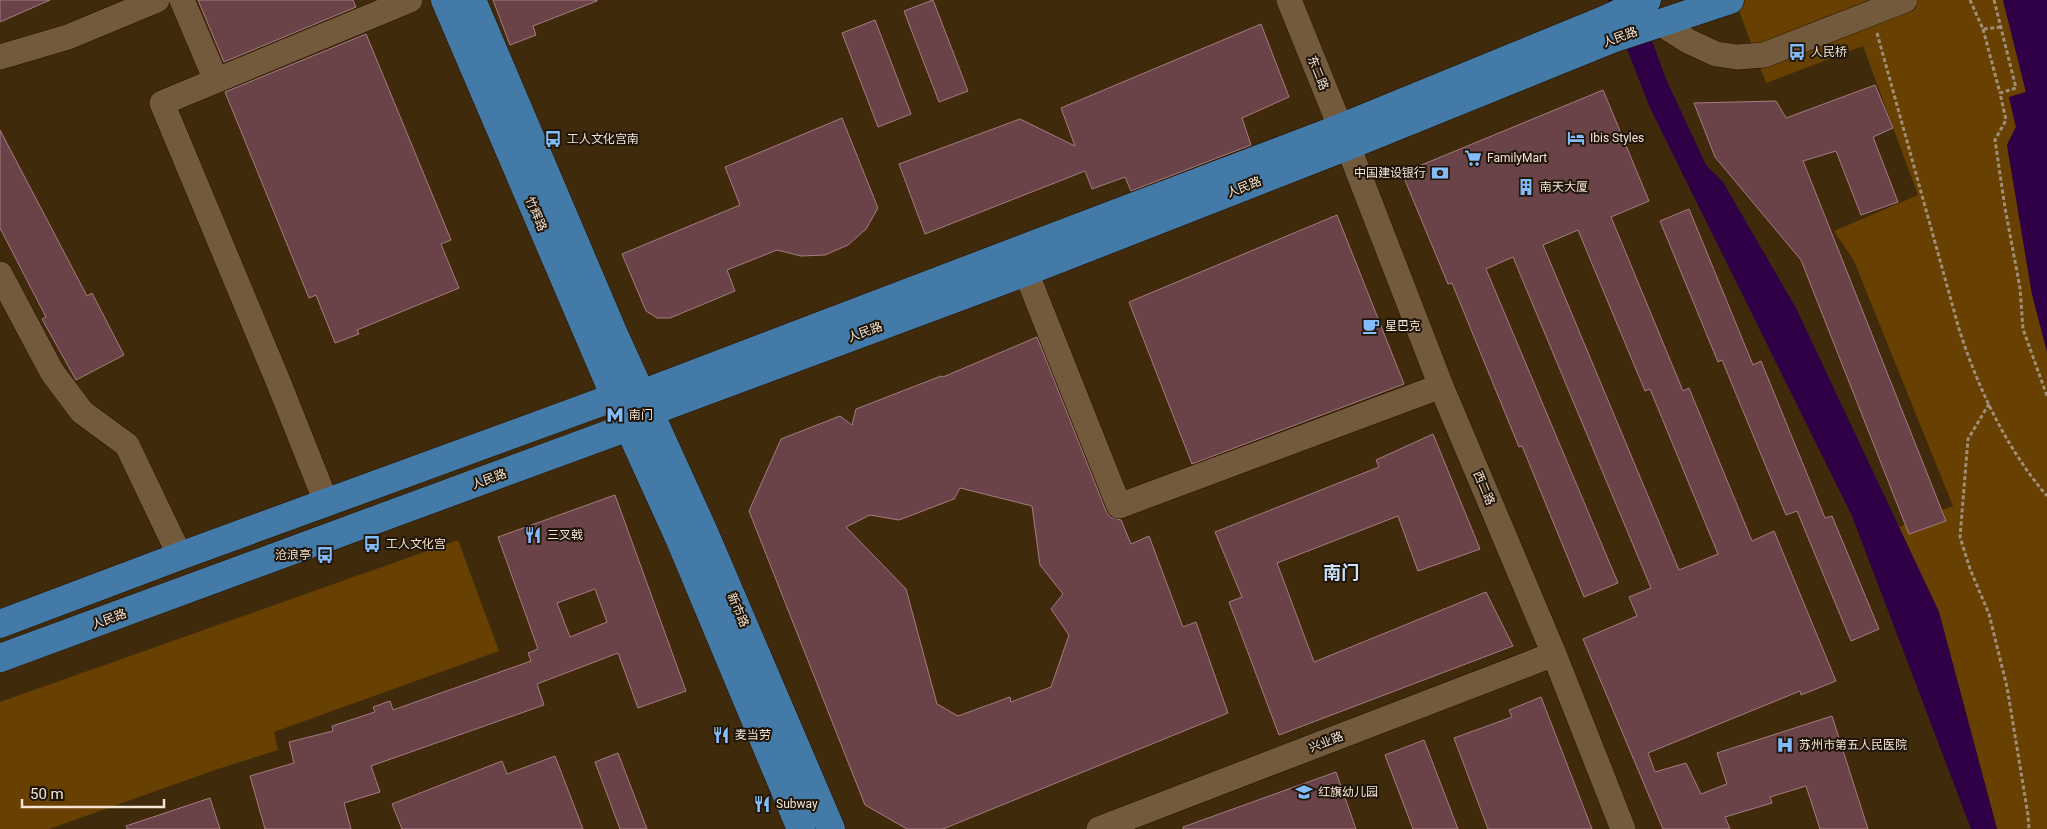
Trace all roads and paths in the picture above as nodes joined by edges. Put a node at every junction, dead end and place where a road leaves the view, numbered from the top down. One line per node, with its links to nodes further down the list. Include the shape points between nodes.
1 (157, 0): 15 (street, via 68,37)
2 (182, 0): 16 (street)
3 (410, 0): 16 (street)
4 (444, 0): 24 (main road, 竹辉路)
5 (472, 0): 24 (main road, 竹辉路, via 609,323)
6 (1289, 0): 18 (street, 东二路)
7 (1905, 0): 12 (street)
8 (1970, 0): 14 (path)
9 (1994, 0): 13 (path)
10 (1719, 4): 11 (main road, 人民路)
11 (1653, 12): 12 (street, via 1688,41 1716,54 1737,57 1764,55); 18 (main road, 人民路)
12 (1872, 13): 23 (path, via 1959,329 1970,363)
13 (2001, 27): 14 (path); 17 (path, via 2016,88)
14 (1983, 29): 17 (path)
15 (0, 57)
16 (216, 80): 26 (street, via 162,103)
17 (2000, 93): 22 (path, via 2006,120 1995,140 2020,288 2023,329)
18 (1344, 137): 19 (main road, 人民路); 21 (street, 西二路); 24 (main road, 人民路)
19 (1026, 272): 21 (street, via 1119,506); 24 (main road, 人民路)
20 (0, 274): 27 (street, via 52,372 82,412 127,445)
21 (1442, 386): 29 (street, 西二路)
22 (2047, 396)
23 (1990, 404): 25 (path, via 2012,447); 35 (path, via 1968,439 1960,537 1989,614 2007,687)
24 (634, 408): 26 (main road, 人民路); 30 (main road, 人民路); 32 (main road, via 680,540); 33 (main road, 新市路, via 708,541)
25 (2047, 496)
26 (326, 502): 27 (main road, 人民路)
27 (180, 556): 28 (main road, 人民路)
28 (0, 624)
29 (1554, 654): 31 (street, 西二路); 34 (street, 兴业路)
30 (0, 658)
31 (1621, 828)
32 (801, 829)
33 (831, 829)
34 (1099, 829)
35 (2029, 829)

